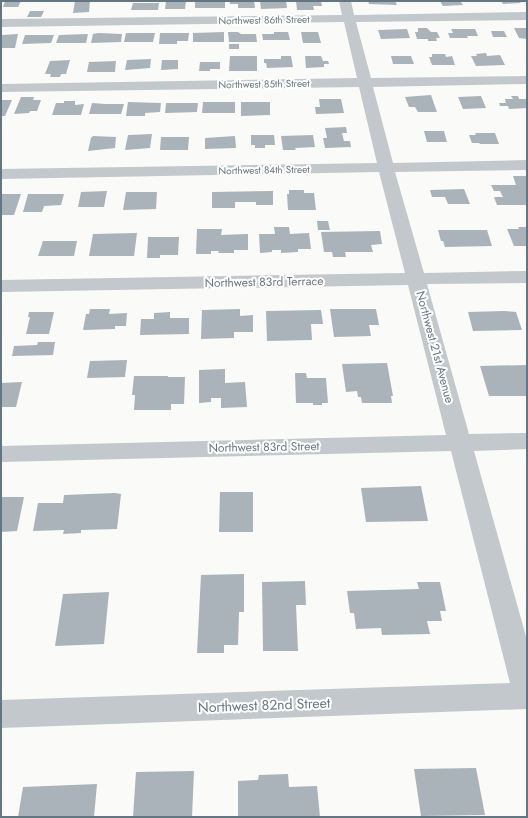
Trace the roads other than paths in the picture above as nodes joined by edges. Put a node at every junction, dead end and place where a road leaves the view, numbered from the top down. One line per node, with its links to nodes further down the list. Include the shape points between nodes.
1 (347, 10): 2 (street, Northwest 86th Street); 3 (street, Northwest 86th Street); 5 (street, Northwest 21st Avenue)
2 (527, 16)
3 (1, 23)
4 (527, 80): 5 (street, Northwest 85th Street)
5 (365, 82): 6 (street, Northwest 85th Street); 8 (street, Northwest 21st Avenue)
6 (1, 88)
7 (527, 165): 8 (street, Northwest 84th Street)
8 (386, 168): 9 (street, Northwest 84th Street); 11 (street, Northwest 21st Avenue)
9 (1, 174)
10 (527, 277): 11 (street, Northwest 83rd Terrace)
11 (416, 279): 12 (street, Northwest 83rd Terrace); 14 (street, Northwest 21st Avenue)
12 (1, 286)
13 (527, 441): 14 (street, Northwest 83rd Street)
14 (460, 443): 15 (street, Northwest 83rd Street); 16 (street, Northwest 21st Avenue)
15 (1, 454)
16 (527, 692)
17 (527, 696): 18 (street, Northwest 82nd Street)
18 (1, 714)

